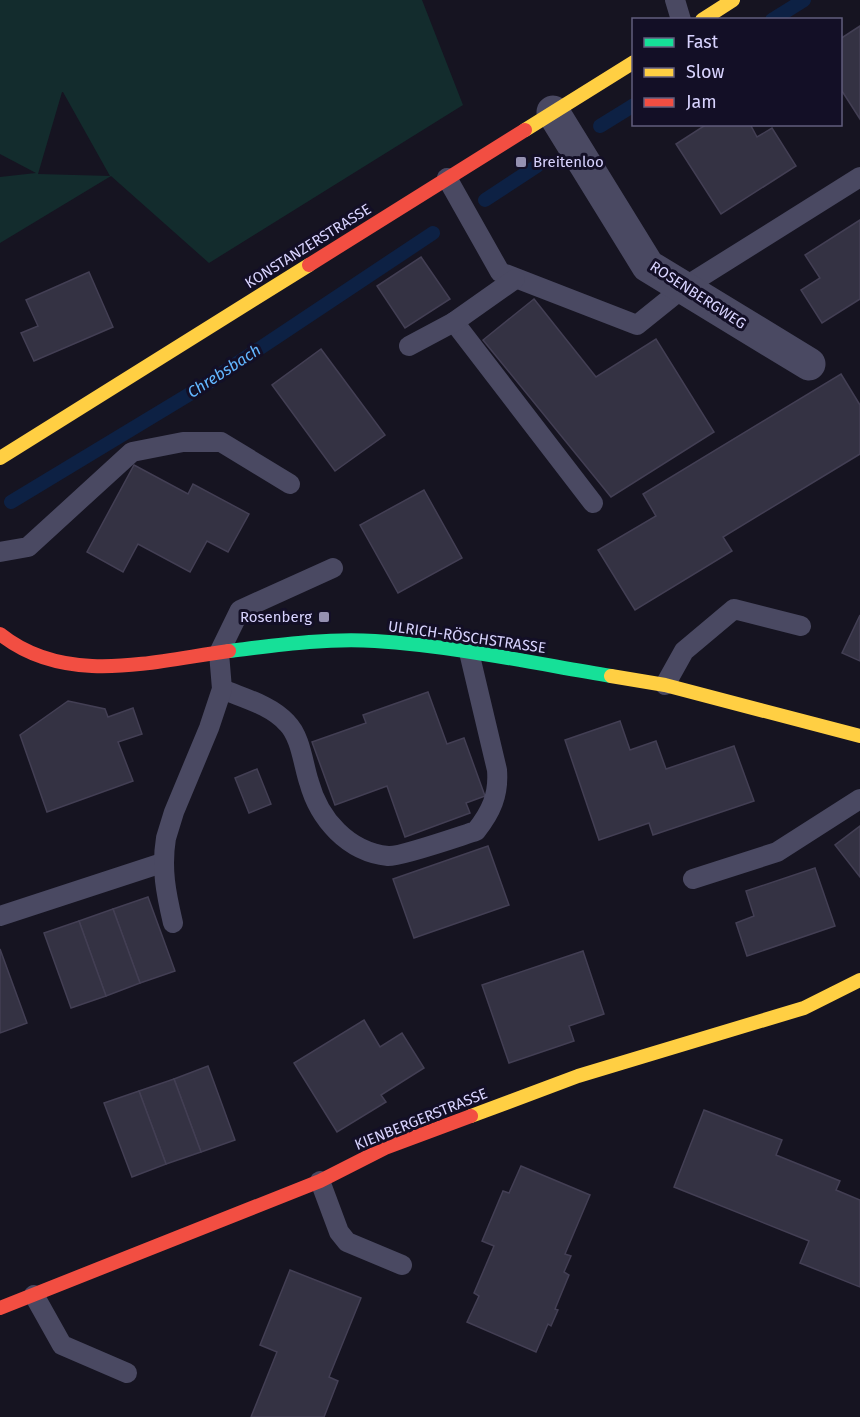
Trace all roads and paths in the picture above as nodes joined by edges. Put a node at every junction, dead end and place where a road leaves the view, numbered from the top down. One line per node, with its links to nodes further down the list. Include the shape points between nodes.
1 (675, 0): 3 (lane)
2 (733, 0): 4 (street)
3 (680, 18)
4 (705, 18)
5 (632, 63): 6 (street, KONSTANZERSTRASSE)
6 (553, 112): 8 (street, KONSTANZERSTRASSE); 10 (street, ROSENBERGWEG, via 648,266)
7 (860, 177): 10 (lane)
8 (447, 178): 9 (lane, via 500,272); 14 (street, KONSTANZERSTRASSE)
9 (516, 279): 10 (lane, via 637,325); 11 (lane)
10 (683, 288): 13 (street, ROSENBERGWEG)
11 (454, 322): 12 (lane); 16 (lane)
12 (409, 346)
13 (809, 364)
14 (0, 458)
15 (290, 484): 17 (lane, via 221,442 183,442 132,452 28,547)
16 (593, 502)
17 (0, 552)
18 (333, 568): 22 (lane, via 240,610)
19 (801, 626): 23 (lane, via 734,609 684,651)
20 (0, 634): 22 (street, ULRICH-RÖSCHSTRASSE, via 44,660 70,667 121,667)
21 (469, 652): 22 (street, ULRICH-RÖSCHSTRASSE, via 352,641 305,642); 23 (street, ULRICH-RÖSCHSTRASSE); 24 (lane, via 497,770 495,801 476,831 389,856 365,850 331,826 310,786 297,738 288,723 272,711)
22 (219, 653): 24 (lane)
23 (666, 686): 25 (street, ULRICH-RÖSCHSTRASSE)
24 (222, 689): 27 (lane, via 174,812)
25 (860, 736)
26 (860, 799): 28 (lane, via 777,852)
27 (162, 863): 29 (lane); 30 (lane)
28 (693, 879)
29 (0, 916)
30 (173, 923)
31 (860, 980): 32 (street, KIENBERGERSTRASSE, via 804,1008 578,1076 496,1106 386,1148)
32 (320, 1181): 33 (lane, via 339,1232 347,1242); 34 (street, KIENBERGERSTRASSE)
33 (402, 1265)
34 (34, 1295): 35 (street, KIENBERGERSTRASSE); 36 (lane, via 62,1345)
35 (0, 1308)
36 (128, 1373)

